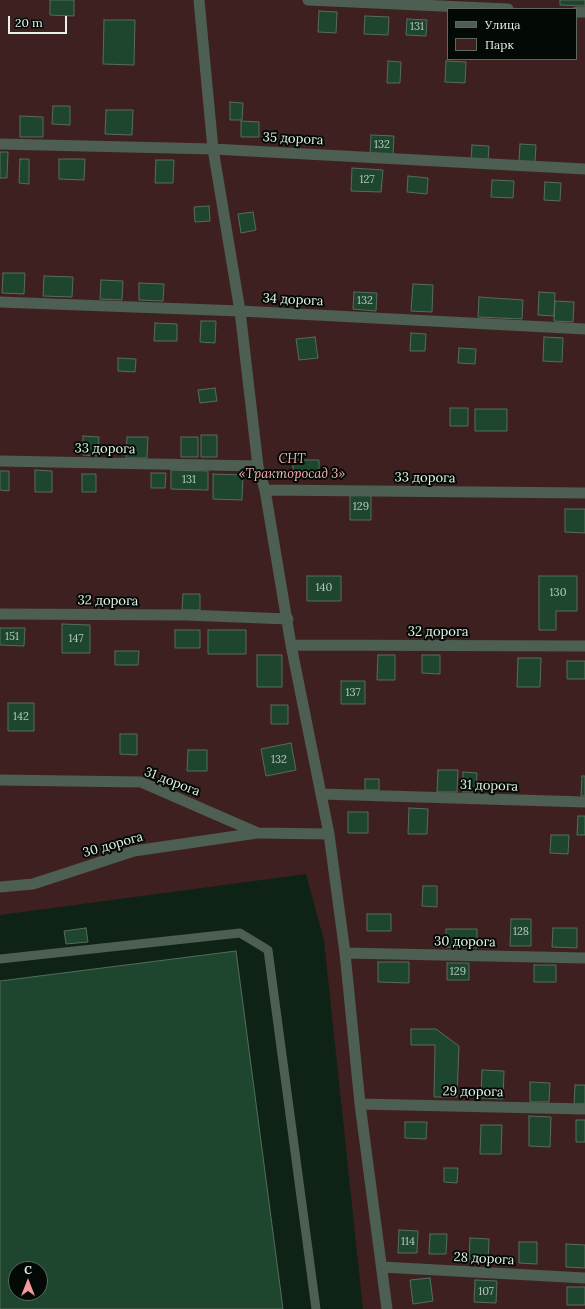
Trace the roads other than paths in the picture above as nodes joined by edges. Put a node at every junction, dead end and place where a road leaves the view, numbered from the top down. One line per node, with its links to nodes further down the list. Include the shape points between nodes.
1 (199, 0): 5 (street)
2 (308, 0): 3 (street)
3 (486, 8)
4 (0, 144): 5 (street, 35 дорога)
5 (213, 149): 6 (street, 35 дорога); 8 (street)
6 (585, 169)
7 (0, 302): 8 (street, 34 дорога)
8 (240, 311): 9 (street, 34 дорога); 11 (street)
9 (585, 329)
10 (0, 461): 11 (street, 33 дорога)
11 (258, 466): 12 (street)
12 (265, 490): 13 (street, 33 дорога); 15 (street)
13 (585, 493)
14 (0, 614): 15 (street, 32 дорога, via 186,615)
15 (288, 619): 16 (street)
16 (291, 645): 17 (street, 32 дорога); 19 (street)
17 (585, 646)
18 (0, 780): 21 (street, 31 дорога, via 141,782)
19 (321, 794): 20 (street, 31 дорога); 22 (street)
20 (585, 802)
21 (258, 833): 22 (street, 31 дорога); 23 (street, 30 дорога, via 134,851 33,884)
22 (328, 834): 24 (street)
23 (0, 887)
24 (345, 953): 25 (street, 30 дорога); 27 (street)
25 (585, 958)
26 (0, 959): 31 (lane, via 240,933 268,950)
27 (360, 1104): 28 (street, 29 дорога); 29 (street)
28 (585, 1109)
29 (382, 1268): 30 (street, 28 дорога); 32 (street)
30 (585, 1278)
31 (316, 1309)
32 (387, 1309)

